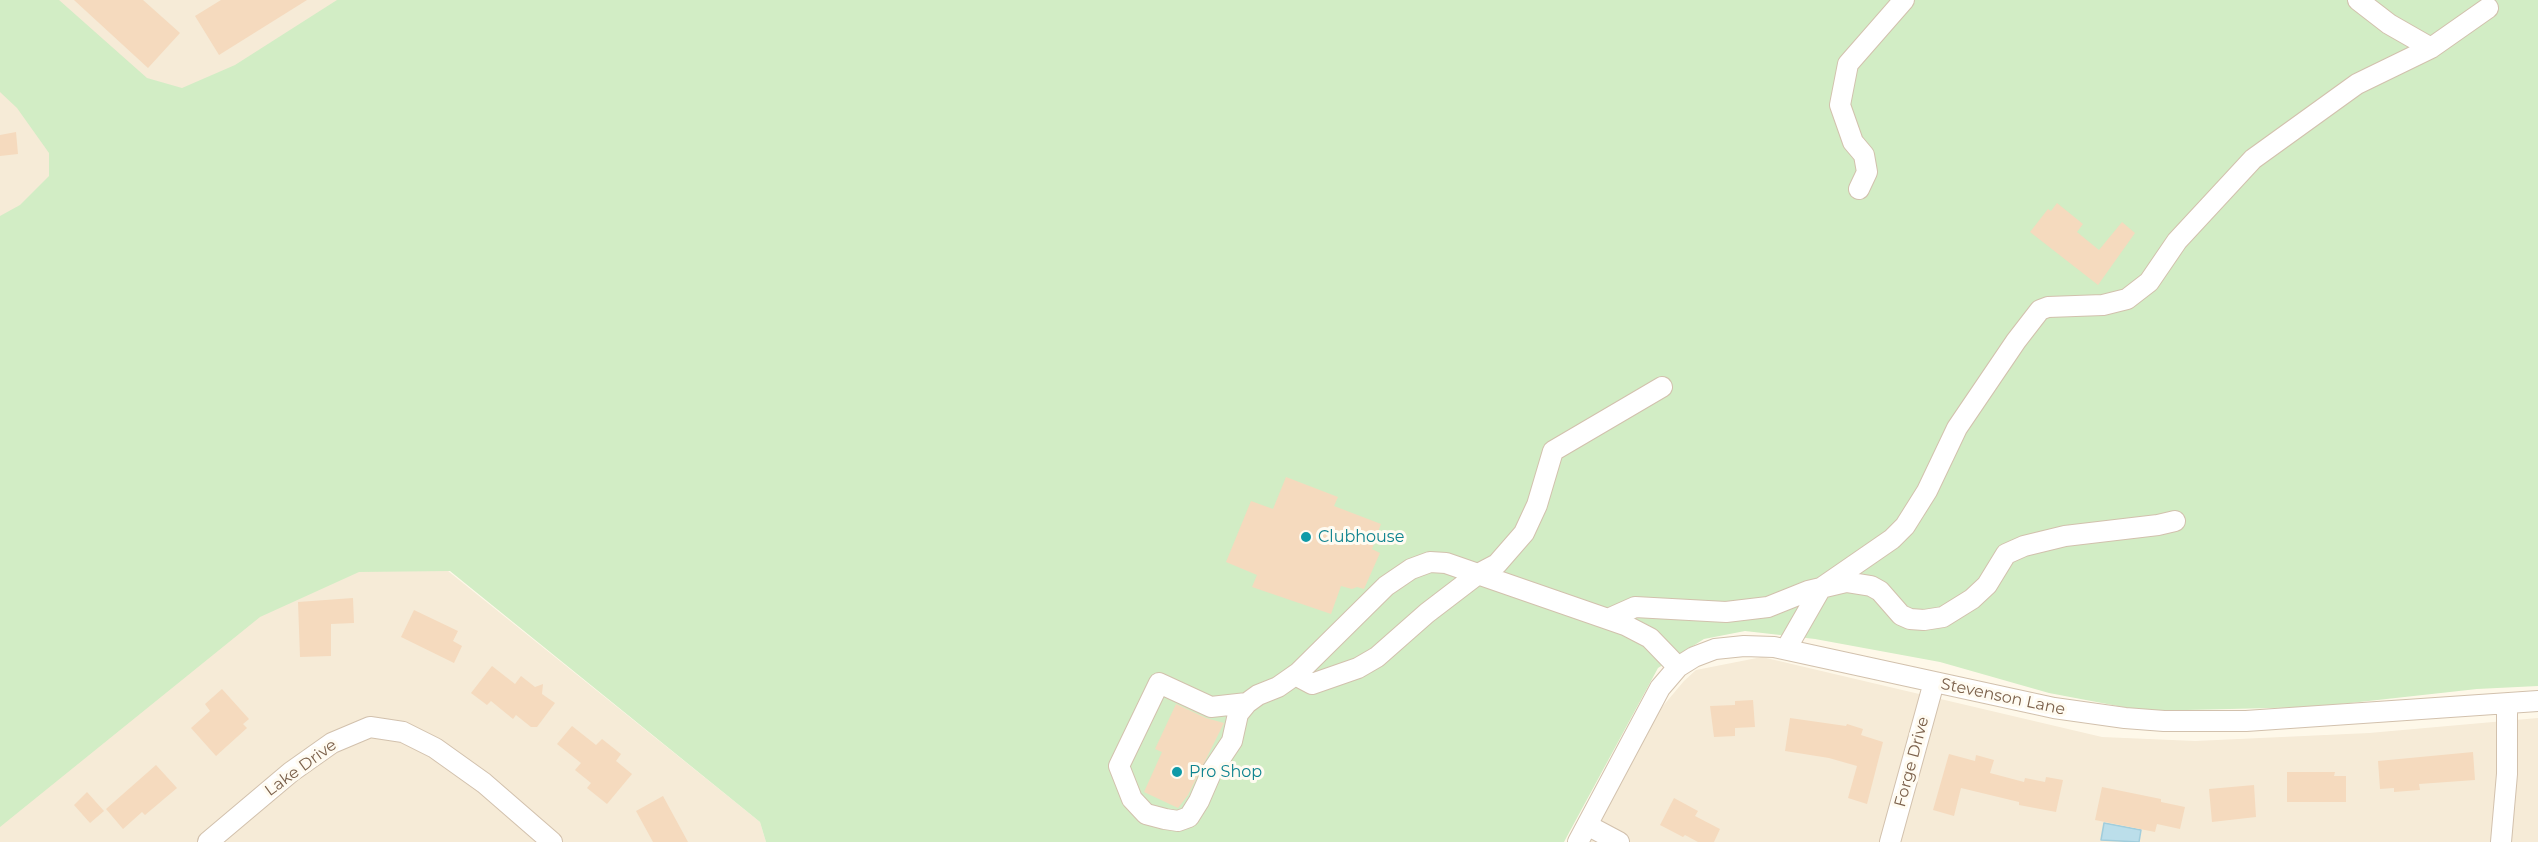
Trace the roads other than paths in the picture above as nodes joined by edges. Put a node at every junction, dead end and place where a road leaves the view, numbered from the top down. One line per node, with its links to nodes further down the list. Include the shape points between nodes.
1 (1904, 0): 5 (street, via 1848,64 1840,105 1853,142 1864,155 1867,172)
2 (2358, 0): 4 (street, via 2389,24)
3 (2488, 8): 4 (street)
4 (2431, 48): 9 (street, via 2357,84 2253,159 2177,241 2149,282 2127,299 2040,310 1957,428 1905,526)
5 (1859, 189)
6 (1662, 387): 8 (street, via 1553,451 1524,533 1497,564)
7 (2175, 520): 9 (street, via 2024,546 2006,554 1972,599 1943,617 1910,619 1871,586 1846,582)
8 (1478, 574): 10 (street); 13 (street, via 1377,657 1358,668 1312,684); 13 (street, via 1446,563 1430,562 1411,568 1386,586)
9 (1821, 588): 10 (street, via 1768,607 1726,612 1635,607); 11 (street)
10 (1608, 619): 12 (street, via 1650,638)
11 (1786, 649): 12 (street, Stevenson Lane, via 1715,649); 14 (street, Stevenson Lane)
12 (1678, 667): 18 (street, Stevenson Lane, via 1649,707)
13 (1295, 675): 16 (street)
14 (1934, 682): 17 (street, Stevenson Lane, via 2054,708 2164,721 2246,721); 22 (street, Forge Drive)
15 (2538, 701): 17 (street, Stevenson Lane)
16 (1247, 703): 16 (street, via 1211,707 1159,683 1119,766 1131,799 1146,814 1171,820 1189,818 1232,741 1238,714)
17 (2507, 704): 23 (street, via 2507,774)
18 (1582, 834): 21 (street)
19 (208, 842): 20 (street, Lake Drive, via 291,772 332,743 370,727 403,732 435,748 484,783)
20 (552, 842)
21 (1619, 842)
22 (1890, 842)
23 (2501, 842)

